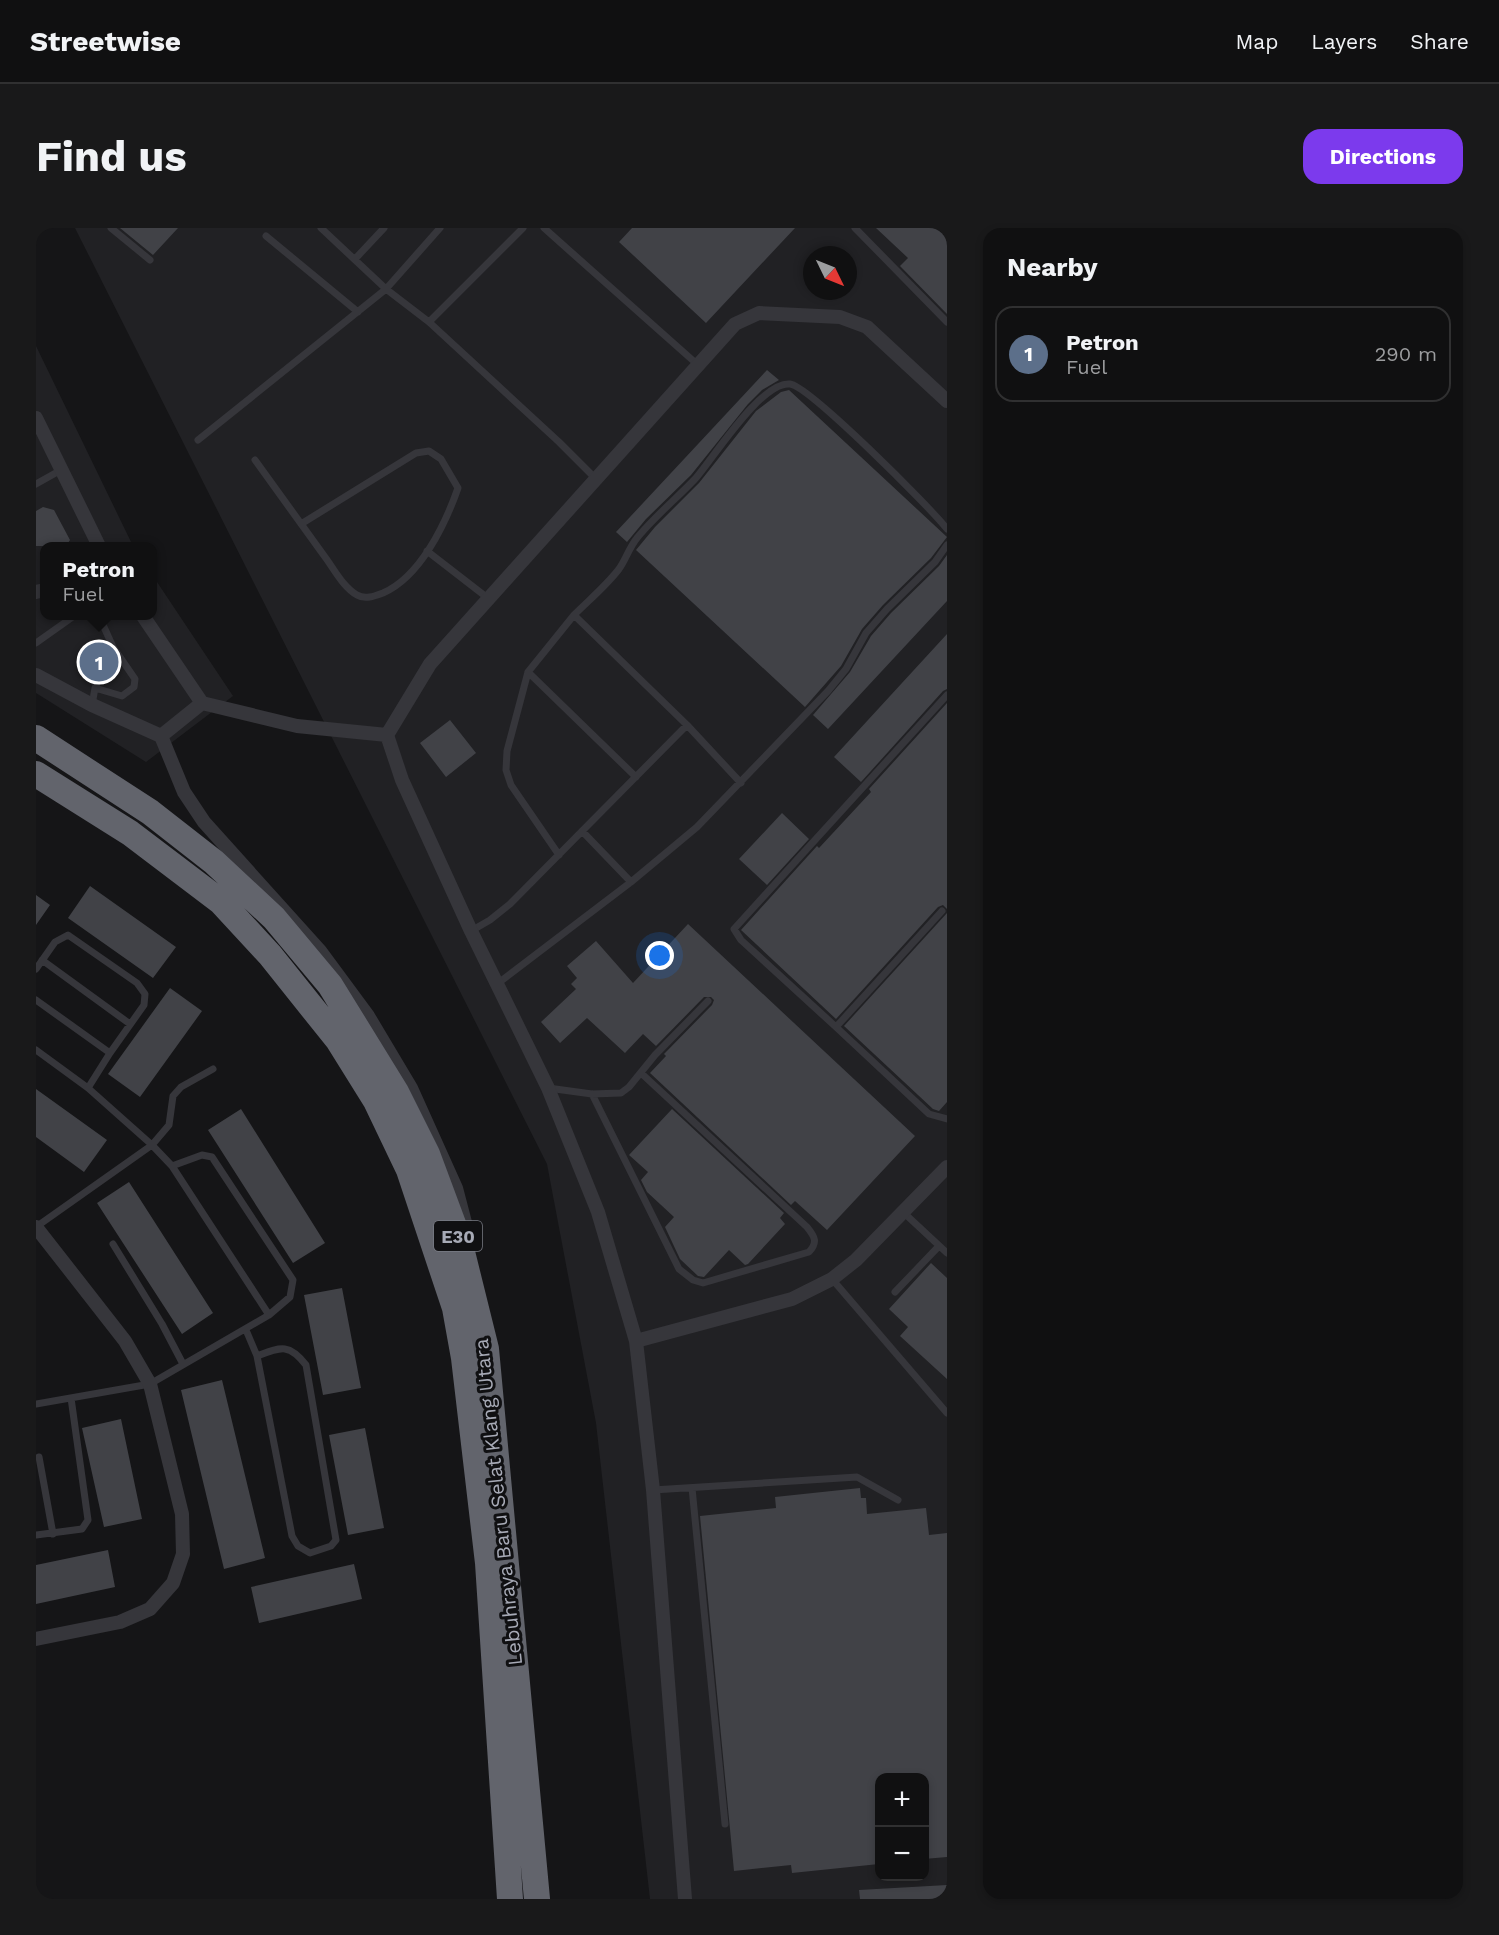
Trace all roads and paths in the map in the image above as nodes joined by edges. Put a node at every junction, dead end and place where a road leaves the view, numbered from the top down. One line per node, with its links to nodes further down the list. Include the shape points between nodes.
1 (111, 228): 10 (lane)
2 (384, 228): 9 (lane)
3 (440, 228): 11 (lane)
4 (523, 228): 13 (lane)
5 (544, 228): 15 (lane)
6 (855, 228): 14 (lane)
7 (325, 229): 9 (lane)
8 (266, 236): 12 (lane)
9 (355, 259): 11 (lane)
10 (150, 260)
11 (387, 289): 12 (lane); 13 (lane)
12 (358, 312): 18 (lane)
13 (429, 322): 21 (lane)
14 (947, 322)
15 (698, 365): 16 (street, via 735,324 759,313 840,317 867,327); 21 (street)
16 (947, 401)
17 (36, 418): 20 (street)
18 (198, 440)
19 (255, 460): 23 (lane)
20 (61, 470): 22 (lane); 25 (street)
21 (596, 479): 28 (street)
22 (36, 484)
23 (301, 524): 27 (lane, via 358,597 373,597 397,587); 27 (lane, via 416,453 429,451 441,459 458,488 450,513)
24 (947, 529): 29 (lane, via 854,435 795,386 782,385 741,419 697,476 639,536 619,569)
25 (97, 542)
26 (947, 544): 47 (lane, via 935,562 866,633 828,691)
27 (428, 551): 28 (lane)
28 (489, 599): 42 (street, via 430,664)
29 (574, 615): 35 (lane); 41 (lane)
30 (67, 620): 33 (lane)
31 (101, 620): 34 (lane)
32 (146, 620): 39 (street)
33 (36, 643)
34 (113, 647): 37 (lane); 37 (lane, via 135,684 122,696)
35 (528, 672): 46 (lane); 49 (lane, via 507,751 506,770)
36 (36, 675): 40 (street)
37 (95, 688): 40 (lane)
38 (947, 695): 59 (lane, via 734,929 741,940)
39 (202, 703): 42 (street, via 297,726); 43 (street)
40 (92, 705): 43 (street)
41 (687, 725): 46 (lane); 47 (lane)
42 (387, 735): 52 (street, via 402,780)
43 (161, 736): 81 (street, via 184,792 204,822 320,951 368,1016 411,1088 456,1188 474,1257)
44 (36, 738): 81 (highway, Lebuhraya Baru Selat Klang Utara / E30, via 150,812 214,862 274,918 330,985 396,1092 427,1154 459,1240)
45 (36, 774): 96 (highway, Lebuhraya Baru Selat Klang Utara / E30, via 130,834 221,902 270,954 338,1040 376,1101 409,1170 455,1308 464,1358 488,1563)
46 (636, 777): 48 (lane)
47 (741, 783): 50 (lane, via 697,827)
48 (582, 831): 49 (lane); 50 (lane)
49 (559, 855): 52 (lane, via 510,904)
50 (631, 882): 55 (lane)
51 (942, 911): 59 (lane)
52 (471, 931): 55 (street)
53 (42, 960): 54 (lane); 58 (lane); 58 (lane, via 55,942 68,935 138,983 145,994 144,1005)
54 (36, 969)
55 (496, 985): 65 (street)
56 (36, 1000): 61 (lane)
57 (708, 1001): 63 (lane)
58 (130, 1024): 61 (lane)
59 (836, 1027): 67 (lane, via 929,1114)
60 (36, 1050): 64 (lane)
61 (110, 1053): 64 (lane)
62 (213, 1069): 68 (lane, via 172,1096 169,1125)
63 (641, 1074): 66 (lane, via 621,1093); 66 (lane, via 807,1227 816,1239 809,1252 703,1283 693,1280 679,1269)
64 (88, 1088): 68 (lane)
65 (548, 1088): 66 (lane); 80 (street, via 598,1212)
66 (592, 1094)
67 (947, 1119)
68 (152, 1145): 69 (lane); 72 (lane)
69 (172, 1166): 78 (lane); 78 (lane, via 202,1155 212,1157 293,1280 290,1297)
70 (947, 1167): 71 (street)
71 (903, 1212): 74 (lane); 76 (street)
72 (36, 1227): 84 (street, via 125,1341)
73 (113, 1244): 83 (lane)
74 (939, 1246): 75 (lane); 77 (lane)
75 (947, 1253)
76 (832, 1279): 80 (street, via 792,1299); 87 (lane)
77 (895, 1292)
78 (268, 1315): 79 (lane)
79 (246, 1330): 82 (lane); 83 (lane)
80 (636, 1341): 90 (street)
81 (486, 1349): 97 (highway, Lebuhraya Baru Selat Klang Utara / E30)
82 (257, 1356): 82 (lane, via 279,1348 296,1353 306,1365 336,1540 331,1546 310,1553 298,1546 292,1536)
83 (183, 1365): 84 (lane)
84 (150, 1384): 85 (lane); 94 (street, via 182,1514 183,1554 173,1583 150,1609 120,1622)
85 (70, 1398): 86 (lane); 92 (lane, via 88,1520 82,1529)
86 (36, 1404)
87 (947, 1413)
88 (39, 1457): 92 (lane)
89 (692, 1488): 90 (lane); 91 (lane, via 857,1477); 95 (lane)
90 (653, 1490): 98 (street)
91 (898, 1500)
92 (53, 1534): 93 (lane)
93 (36, 1535)
94 (36, 1640)
95 (725, 1824)
96 (510, 1899)
97 (537, 1899)
98 (685, 1899)

